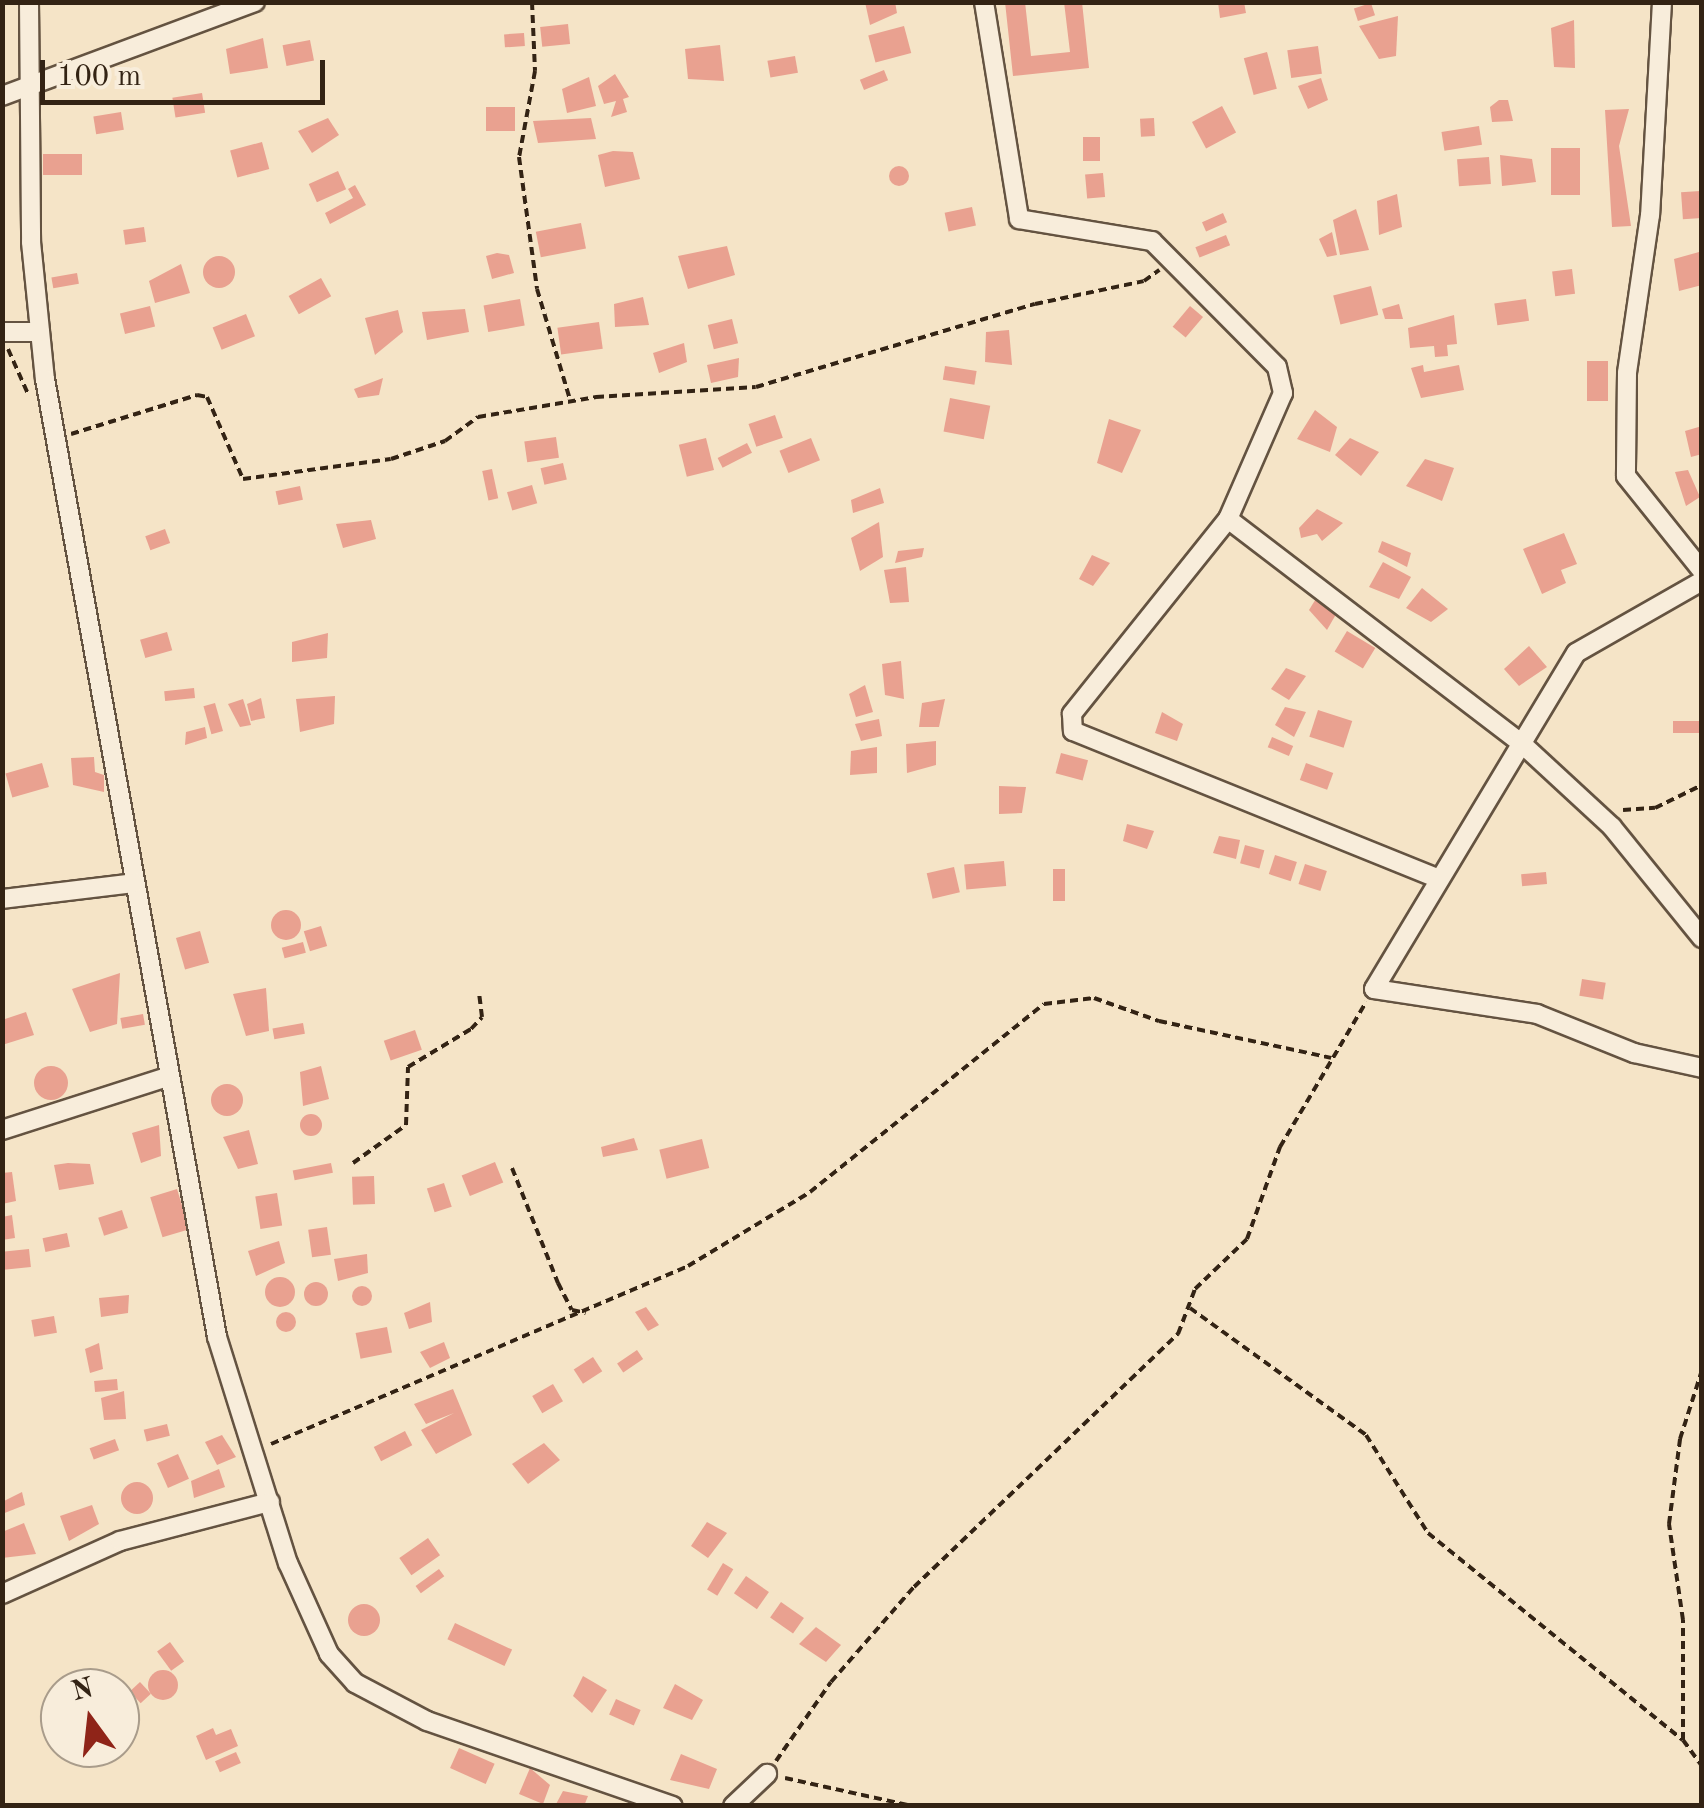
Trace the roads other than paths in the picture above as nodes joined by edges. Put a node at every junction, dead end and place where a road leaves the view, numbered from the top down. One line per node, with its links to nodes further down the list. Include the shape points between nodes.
1 (30, 2): 5 (street)
2 (255, 2): 5 (street)
3 (984, 2): 9 (street, via 1020,219 1136,233 1257,340 1282,378 1276,412)
4 (1662, 2): 10 (street, via 1650,215 1627,373 1626,476)
5 (27, 87): 6 (street); 8 (street)
6 (2, 96)
7 (2, 332): 8 (street)
8 (40, 332): 14 (street)
9 (1228, 520): 12 (street); 13 (street, via 1072,714 1074,731)
10 (1702, 571)
11 (1702, 581): 12 (street, via 1576,653)
12 (1520, 742): 13 (street); 16 (street, via 1612,826)
13 (1436, 878): 17 (street, via 1374,989 1537,1014 1634,1053)
14 (135, 883): 15 (street); 18 (street)
15 (2, 900)
16 (1702, 938)
17 (1702, 1068)
18 (168, 1077): 19 (street); 20 (street, via 217,1337)
19 (2, 1130)
20 (270, 1502): 21 (street, via 120,1542); 23 (street, via 310,1622 355,1683 427,1721)
21 (2, 1594)
22 (767, 1774): 24 (street)
23 (673, 1806)
24 (733, 1806)

